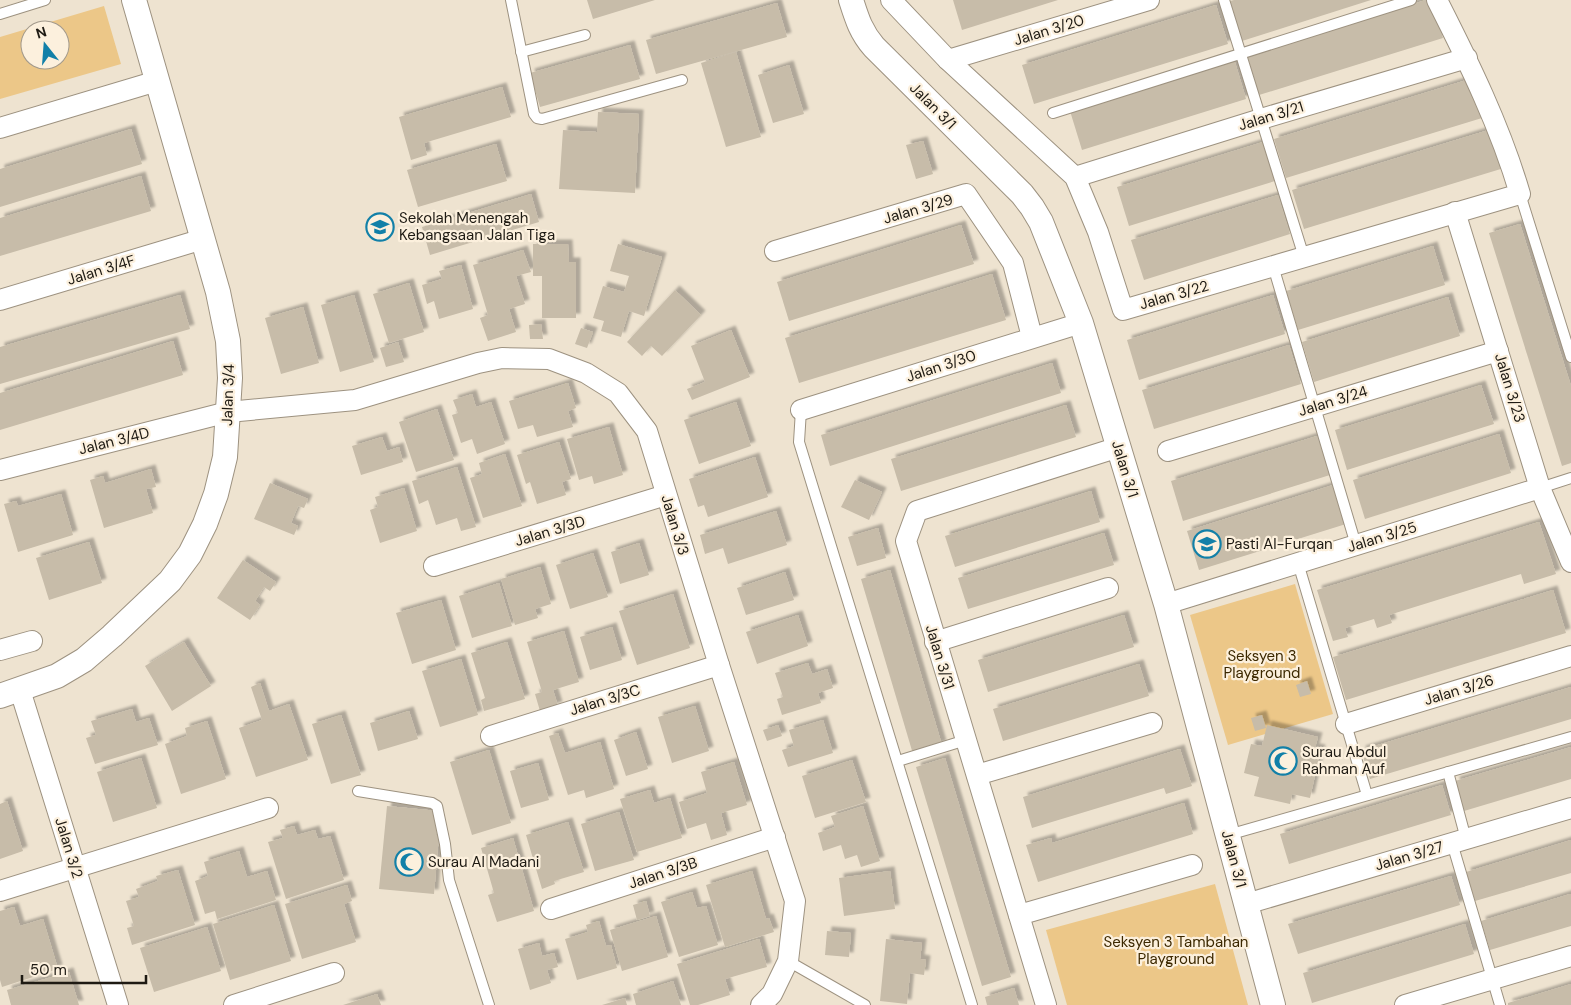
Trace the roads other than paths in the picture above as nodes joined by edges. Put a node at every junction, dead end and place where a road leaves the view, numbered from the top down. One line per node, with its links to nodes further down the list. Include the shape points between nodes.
1 (45, 0): 10 (lane)
2 (134, 0): 17 (street, Jalan 3/4)
3 (511, 0): 12 (lane)
4 (851, 0): 29 (street, Jalan 3/1, via 857,20 874,48 1032,207)
5 (1149, 0): 15 (street, Jalan 3/20)
6 (1224, 0): 13 (lane)
7 (1412, 0): 13 (lane)
8 (1437, 0): 14 (street)
9 (893, 1): 15 (street, Jalan 3/22)
10 (0, 14)
11 (585, 35): 12 (lane)
12 (521, 52): 16 (lane, via 534,114 542,119)
13 (1241, 54): 18 (lane); 19 (lane)
14 (1467, 58): 19 (street, Jalan 3/21); 22 (street, via 1506,151)
15 (948, 60): 21 (street, Jalan 3/22)
16 (682, 80)
17 (157, 81): 20 (street); 24 (street, Jalan 3/4)
18 (1053, 113)
19 (1261, 119): 21 (street, Jalan 3/21); 26 (lane)
20 (0, 128)
21 (1075, 177): 27 (street, Jalan 3/22, via 1098,232 1122,310)
22 (1520, 194): 23 (street, Jalan 3/22); 32 (lane)
23 (1455, 212): 26 (street, Jalan 3/22); 31 (street, Jalan 3/23)
24 (203, 239): 28 (street, Jalan 3/4F); 35 (street, Jalan 3/4, via 228,340)
25 (776, 251): 30 (street, Jalan 3/29, via 966,194 1013,263)
26 (1304, 257): 27 (street, Jalan 3/22)
27 (1273, 266): 33 (lane)
28 (0, 300)
29 (1081, 323): 30 (street, Jalan 3/30); 36 (street, Jalan 3/1)
30 (1032, 337): 34 (street, Jalan 3/30)
31 (1498, 351): 33 (street, Jalan 3/24); 40 (street, Jalan 3/23)
32 (1571, 357)
33 (1315, 407): 37 (street, Jalan 3/24); 42 (lane)
34 (801, 410): 59 (lane, via 799,442)
35 (228, 412): 38 (street, Jalan 3/4D); 41 (street, Jalan 3/3, via 355,400 478,363 502,358 549,359 586,373 618,393 647,431); 53 (street, Jalan 3/4, via 225,456 216,494 190,554 170,581 84,660 57,676)
36 (1119, 447): 47 (street, Jalan 3/1); 49 (street, Jalan 3/31, via 917,511 906,541)
37 (1168, 451)
38 (0, 470)
39 (1571, 478): 40 (lane)
40 (1540, 488): 42 (street, Jalan 3/25); 43 (street, Jalan 3/23)
41 (666, 495): 45 (street, Jalan 3/3D); 52 (street, Jalan 3/3)
42 (1356, 545): 44 (street, Jalan 3/25)
43 (1571, 562)
44 (1298, 563): 47 (street, Jalan 3/25); 55 (lane)
45 (434, 566)
46 (1108, 588): 49 (street)
47 (1166, 604): 66 (street, Jalan 3/1)
48 (32, 641): 50 (street)
49 (935, 642): 58 (street, Jalan 3/31)
50 (0, 650)
51 (1571, 656): 55 (street, Jalan 3/26)
52 (719, 665): 56 (street, Jalan 3/3C); 67 (street, Jalan 3/3)
53 (10, 693): 70 (street, Jalan 3/2)
54 (1152, 723): 61 (street)
55 (1346, 724): 63 (lane)
56 (491, 736)
57 (1571, 737): 60 (lane)
58 (966, 740): 59 (lane); 61 (street, Jalan 3/31)
59 (898, 761): 84 (lane)
60 (1448, 772): 63 (lane); 68 (lane)
61 (977, 775): 74 (street, Jalan 3/31)
62 (358, 791): 81 (lane, via 437,806 449,880)
63 (1368, 795): 66 (lane)
64 (268, 808): 70 (street)
65 (1571, 808): 68 (street, Jalan 3/27)
66 (1228, 835): 72 (street, Jalan 3/1)
67 (775, 837): 73 (street, Jalan 3/3B); 76 (street, Jalan 3/3, via 795,901)
68 (1459, 841): 72 (street, Jalan 3/27); 78 (lane)
69 (1192, 865): 74 (street)
70 (75, 868): 71 (street); 79 (street, Jalan 3/2)
71 (0, 891)
72 (1246, 904): 86 (street, Jalan 3/1)
73 (551, 909)
74 (1019, 915): 85 (street, Jalan 3/31)
75 (1571, 956): 78 (street)
76 (788, 961): 82 (street, Jalan 3/3, via 772,994); 83 (lane)
77 (334, 973): 80 (street)
78 (1492, 979): 87 (street); 88 (lane)
79 (118, 1005)
80 (234, 1005)
81 (489, 1005)
82 (761, 1005)
83 (865, 1005)
84 (972, 1005)
85 (1046, 1005)
86 (1273, 1005)
87 (1405, 1005)
88 (1500, 1005)

